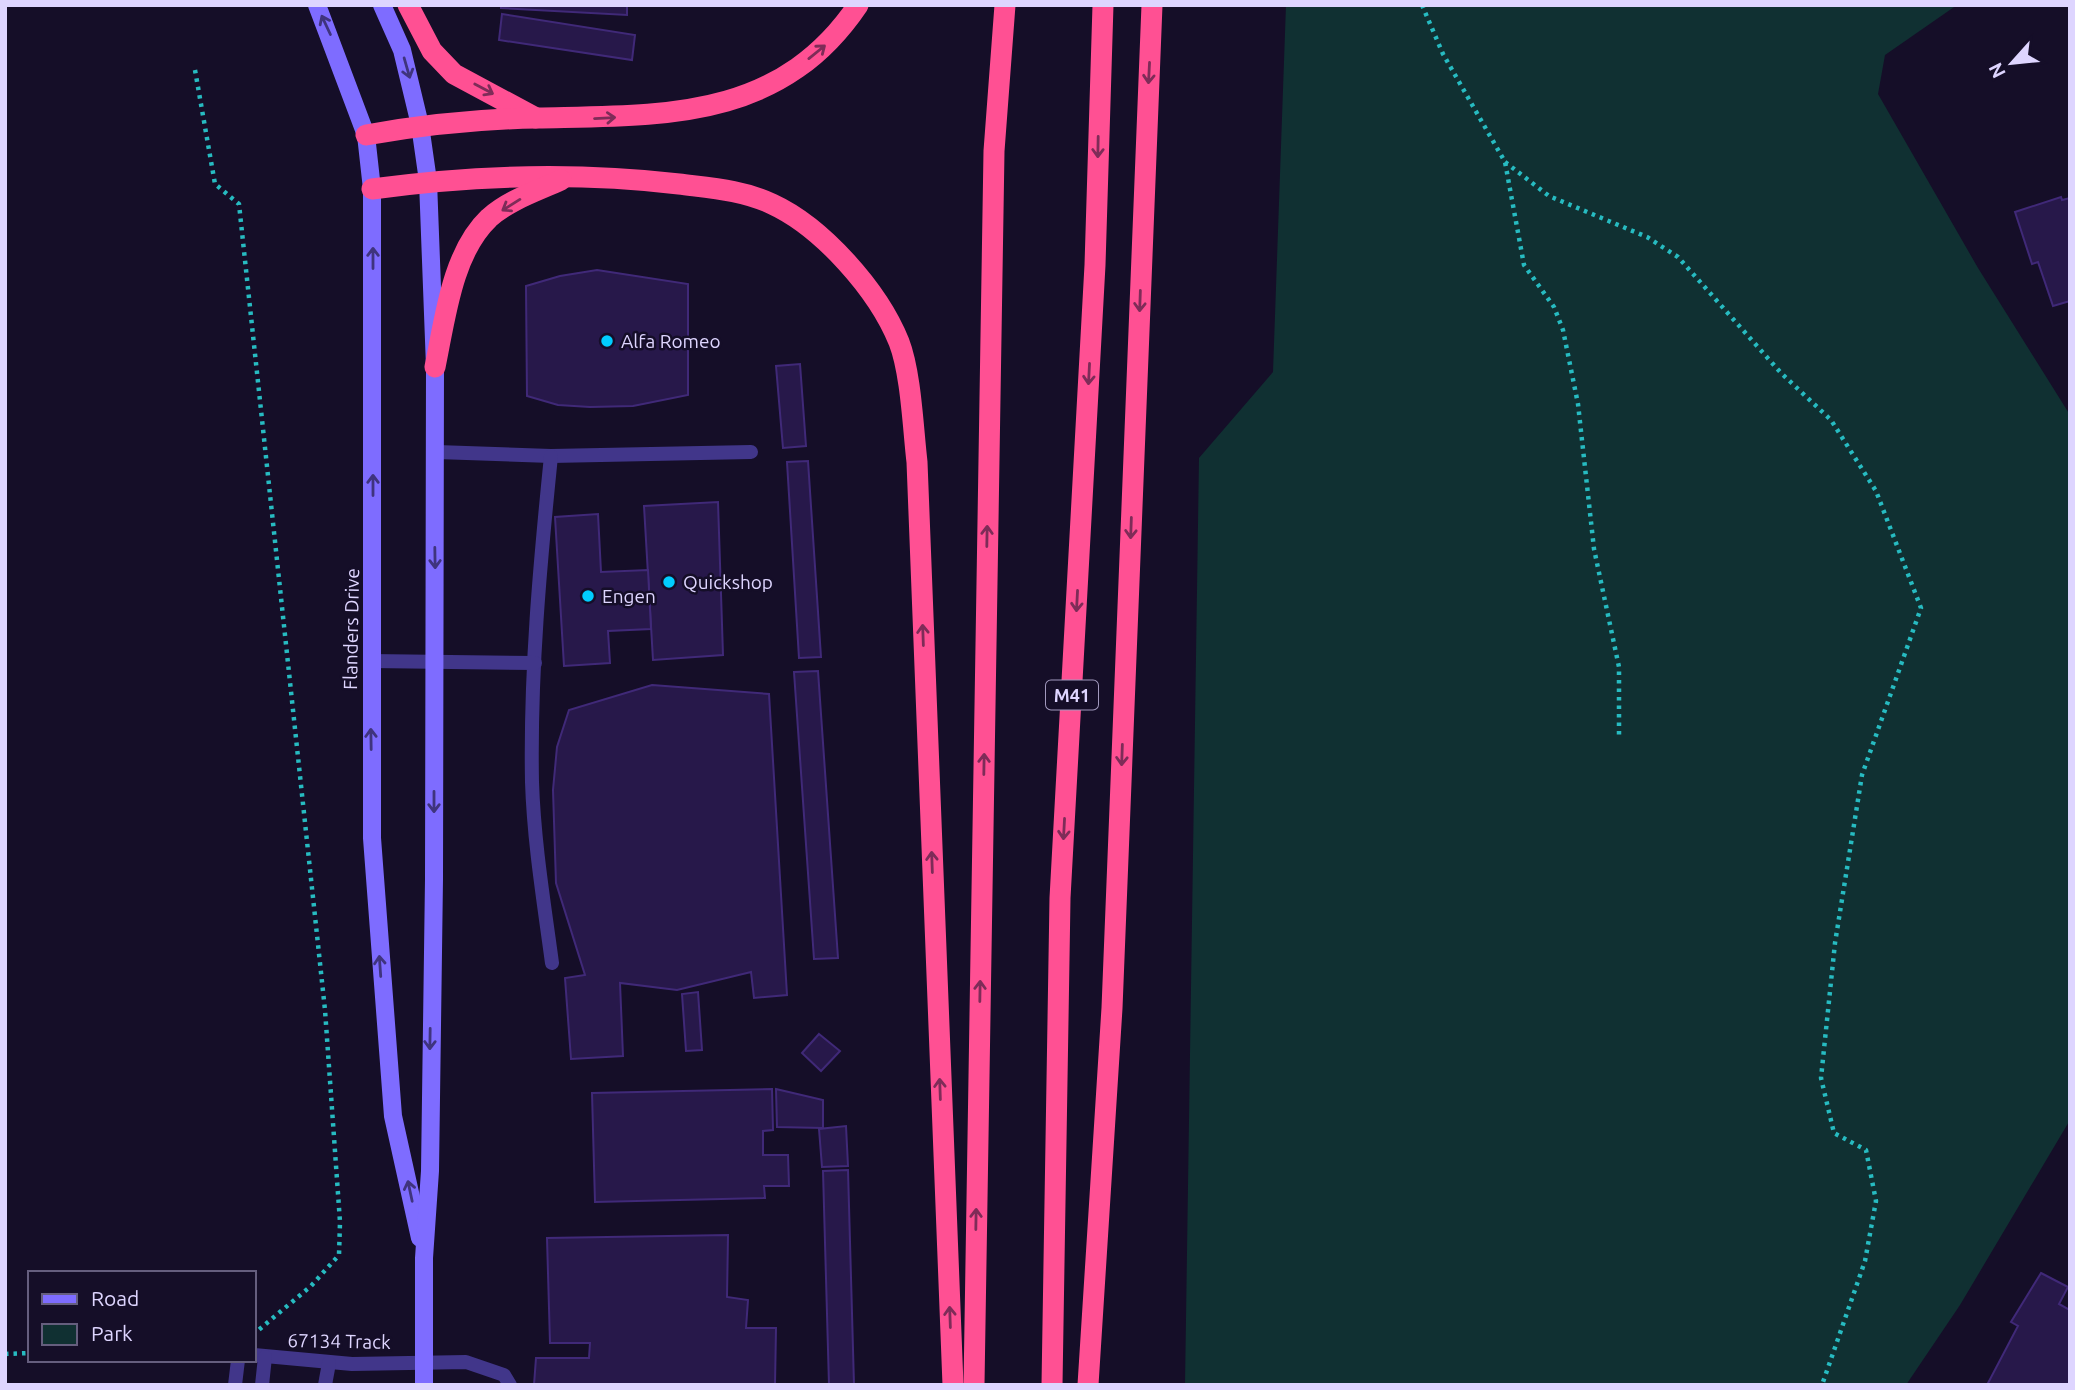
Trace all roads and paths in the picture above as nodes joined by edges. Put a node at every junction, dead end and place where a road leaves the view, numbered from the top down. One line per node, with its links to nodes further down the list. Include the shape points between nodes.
1 (317, 5): 12 (street, Flanders Drive, one-way to 1)
2 (382, 5): 11 (street, Flanders Drive, one-way to 11, via 402,50)
3 (408, 5): 10 (highway, one-way to 10, via 432,51 454,74)
4 (858, 5): 10 (highway, one-way to 4, via 682,113 740,98 782,78 820,52)
5 (1005, 5): 40 (highway, one-way to 5, via 994,151)
6 (1102, 5): 41 (highway, M41, one-way to 41, via 1095,265 1060,898)
7 (1152, 5): 42 (highway, one-way to 42, via 1113,995)
8 (1422, 5): 13 (path, via 1443,54)
9 (195, 70): 27 (path, via 215,184 239,204 325,1010 340,1222 339,1255 311,1286)
10 (536, 118): 11 (highway)
11 (421, 125): 12 (highway); 15 (street, Flanders Drive)
12 (366, 135): 16 (street, Flanders Drive)
13 (1505, 162): 24 (path, via 1524,265 1557,314 1572,364 1594,549 1619,667); 43 (path, via 1549,195 1647,237 1678,257 1781,373 1831,420 1876,491 1921,608 1862,775 1835,943 1821,1078 1834,1133 1866,1150 1876,1201 1865,1261)
14 (572, 175): 15 (highway); 17 (highway, one-way to 17, via 489,218 465,252); 39 (highway, one-way to 14, via 917,463 899,343 845,261 793,215 769,202 729,190)
15 (428, 181): 16 (highway); 17 (street, Flanders Drive)
16 (372, 189): 22 (street, Flanders Drive, one-way to 16)
17 (435, 367): 18 (street, Flanders Drive)
18 (437, 452): 20 (lane); 21 (street, Flanders Drive, one-way to 21)
19 (751, 452): 20 (lane)
20 (551, 456): 23 (lane)
21 (434, 660): 22 (lane); 23 (lane); 26 (street, Flanders Drive, one-way to 26, via 430,1171)
22 (370, 661): 26 (street, Flanders Drive, one-way to 22, via 393,1116 372,838)
23 (535, 663): 25 (lane, via 532,783)
24 (1619, 735)
25 (552, 963)
26 (424, 1258): 33 (street, Flanders Drive)
27 (256, 1332)
28 (28, 1353): 29 (path)
29 (5, 1354)
30 (259, 1356): 32 (lane, 67134 Track); 35 (lane)
31 (239, 1362): 34 (lane)
32 (329, 1363): 33 (lane, 67134 Track); 36 (lane)
33 (424, 1363): 37 (street, Flanders Drive); 38 (lane, 67134 Track, via 466,1362 504,1375)
34 (234, 1385)
35 (262, 1385)
36 (325, 1385)
37 (424, 1385)
38 (510, 1385)
39 (953, 1385)
40 (974, 1385)
41 (1052, 1385)
42 (1088, 1385)
43 (1822, 1385)

